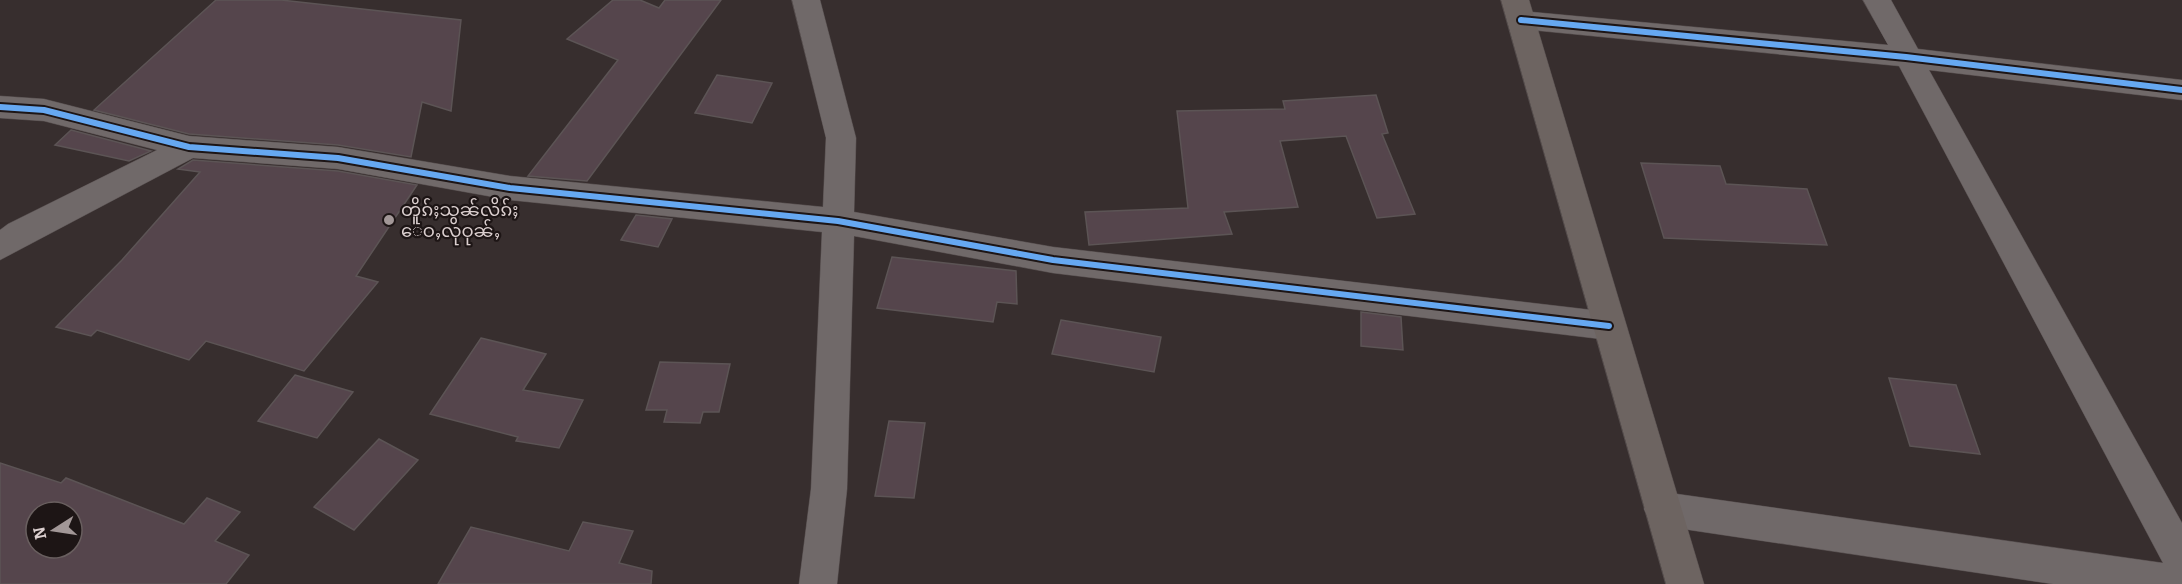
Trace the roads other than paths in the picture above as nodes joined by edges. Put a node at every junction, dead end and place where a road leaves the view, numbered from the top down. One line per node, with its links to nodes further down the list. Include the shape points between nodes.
1 (806, 0): 8 (street, via 841,138)
2 (1877, 0): 4 (street)
3 (1518, 10): 4 (street); 10 (main road)
4 (1906, 57): 5 (street); 12 (street)
5 (2182, 90)
6 (0, 107): 7 (street, via 44,110)
7 (189, 147): 8 (street, via 338,158 510,188); 9 (street, via 19,233)
8 (838, 221): 10 (street, via 1053,260); 13 (street, via 829,489)
9 (0, 248)
10 (1609, 326): 11 (main road)
11 (1663, 509): 14 (main road); 15 (street)
12 (2182, 560)
13 (818, 584)
14 (1685, 584)
15 (2178, 584)

